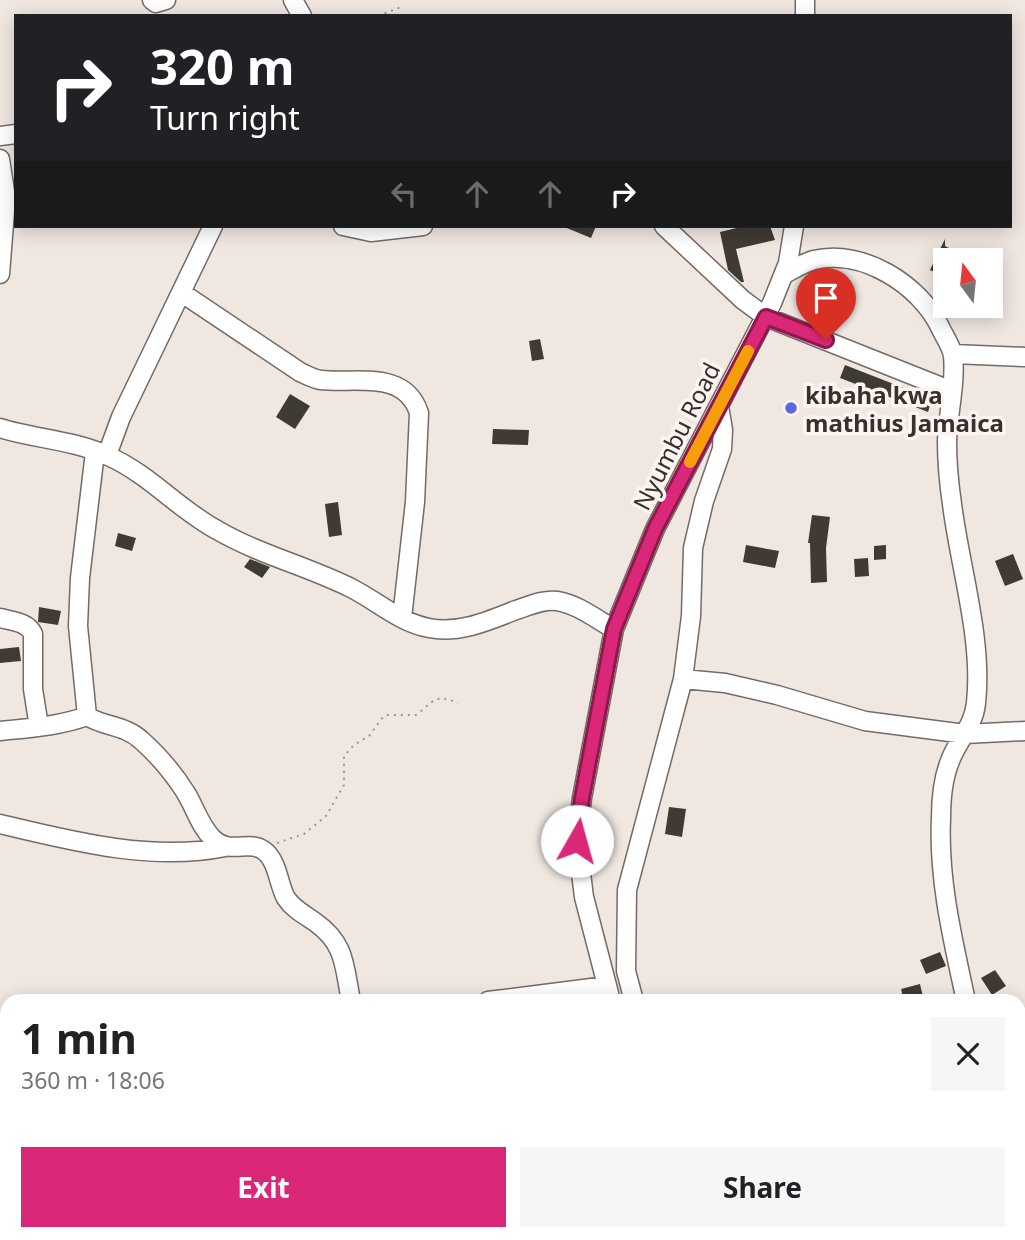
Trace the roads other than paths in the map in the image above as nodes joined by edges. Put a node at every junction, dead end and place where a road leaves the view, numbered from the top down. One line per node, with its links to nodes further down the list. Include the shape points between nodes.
1 (152, 0): 2 (street)
2 (166, 0)
3 (0, 159): 9 (street, via 6,198)
4 (212, 228): 11 (street)
5 (352, 228): 6 (street, via 371,232)
6 (406, 228)
7 (666, 228): 12 (street)
8 (794, 228): 10 (street, Nyumbu Road)
9 (0, 274)
10 (785, 274): 12 (street, Nyumbu Road); 13 (street, via 830,258 884,270 903,282 933,313)
11 (182, 293): 18 (street); 20 (street, via 300,372 317,379 384,382 415,400 419,413 415,502)
12 (766, 317): 15 (street); 16 (street, Nyumbu Road)
13 (953, 354): 14 (street); 15 (street)
14 (1025, 356)
15 (952, 391): 27 (street, via 947,443 952,504 976,650 976,703)
16 (719, 406): 21 (street, Nyumbu Road, via 655,529); 22 (street, via 722,449 693,548)
17 (0, 428): 18 (street)
18 (101, 453): 20 (street, via 161,488 218,531 353,589); 23 (street, via 80,578 78,626)
19 (0, 618): 24 (street, via 31,628)
20 (402, 618): 21 (street, via 446,630 555,601)
21 (614, 629): 30 (street, Nyumbu Road, via 577,841 584,897)
22 (683, 679): 27 (street, via 777,695 865,721); 32 (street, via 627,890 626,971)
23 (88, 716): 24 (street); 29 (street, via 141,739 187,794 206,831)
24 (39, 727): 25 (street)
25 (0, 731)
26 (1025, 731): 27 (street)
27 (965, 734): 33 (street, via 950,759 940,819 950,928)
28 (0, 824): 29 (street, via 125,848 201,852)
29 (225, 847): 31 (street, via 259,848 269,855 287,899 340,946)
30 (609, 993)
31 (350, 994)
32 (632, 994)
33 (964, 994)

